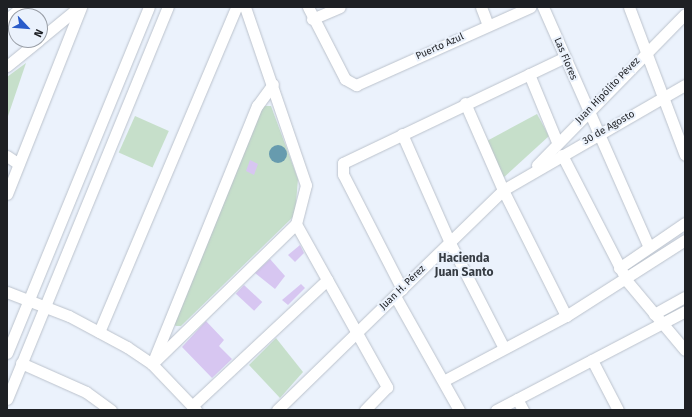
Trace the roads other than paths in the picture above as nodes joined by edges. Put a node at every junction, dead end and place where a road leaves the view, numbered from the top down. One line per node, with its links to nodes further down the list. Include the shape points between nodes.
1 (22, 7): 14 (street)
2 (80, 7): 17 (street); 34 (street)
3 (149, 7): 49 (street)
4 (168, 7): 50 (street)
5 (236, 7): 55 (street)
6 (245, 7): 23 (street)
7 (308, 7): 15 (street)
8 (340, 7): 15 (street)
9 (481, 7): 16 (street)
10 (530, 7): 16 (street, Puerto Azul)
11 (543, 7): 20 (street, Las Flores)
12 (629, 7): 19 (street)
13 (685, 14): 19 (street, Juan Hipólito Pévez)
14 (7, 19)
15 (312, 19): 16 (street, Puerto Azul, via 350,84 356,85)
16 (488, 25)
17 (48, 33)
18 (30, 48): 21 (street)
19 (645, 52): 25 (street); 27 (street, Juan Hipólito Pévez)
20 (565, 57): 22 (street); 27 (street, Las Flores)
21 (7, 66)
22 (529, 74): 26 (street); 30 (street)
23 (273, 84): 39 (street, via 306,185); 62 (street, via 257,106)
24 (685, 85): 25 (street, 30 de Agosto)
25 (663, 98): 29 (street, 30 de Agosto); 32 (street)
26 (465, 103): 28 (street); 36 (street)
27 (587, 111): 29 (street, Las Flores); 30 (street, Juan Hipólito Pévez)
28 (402, 134): 41 (street); 47 (street, via 346,159 342,168)
29 (600, 134): 31 (street, 30 de Agosto); 42 (street, Las Flores)
30 (557, 142): 35 (street, Juan Hipólito Pévez)
31 (562, 155): 35 (street, 30 de Agosto); 43 (street)
32 (685, 155)
33 (7, 156): 34 (street)
34 (19, 164): 37 (street)
35 (533, 170): 36 (street, Juan H. Pérez)
36 (503, 190): 41 (street, Juan H. Pérez); 53 (street)
37 (7, 194)
38 (685, 223): 42 (street)
39 (296, 224): 44 (street); 62 (street)
40 (685, 240): 45 (street)
41 (450, 243): 47 (street, Juan H. Pérez); 57 (street)
42 (649, 248): 43 (street)
43 (619, 268): 45 (street)
44 (327, 280): 56 (street); 66 (street)
45 (627, 281): 52 (street); 53 (street)
46 (7, 292): 49 (street)
47 (399, 292): 56 (street, Juan H. Pérez); 63 (street)
48 (685, 297): 52 (street)
49 (28, 302): 50 (street); 59 (street)
50 (44, 308): 55 (street); 61 (street)
51 (685, 311): 54 (street)
52 (654, 314): 54 (street)
53 (566, 316): 57 (street)
54 (662, 322): 58 (street); 60 (street)
55 (99, 332): 62 (street)
56 (355, 335): 68 (street, Juan H. Pérez); 69 (street, via 387,388)
57 (504, 348): 63 (street)
58 (685, 350)
59 (7, 353)
60 (592, 360): 65 (street); 73 (street)
61 (22, 363): 64 (street); 67 (street, via 86,392)
62 (152, 364): 66 (street)
63 (445, 380): 70 (street)
64 (7, 399)
65 (516, 399): 71 (street); 72 (street)
66 (194, 408)
67 (111, 410)
68 (277, 410)
69 (365, 410)
70 (459, 410)
71 (496, 410)
72 (523, 410)
73 (618, 410)

